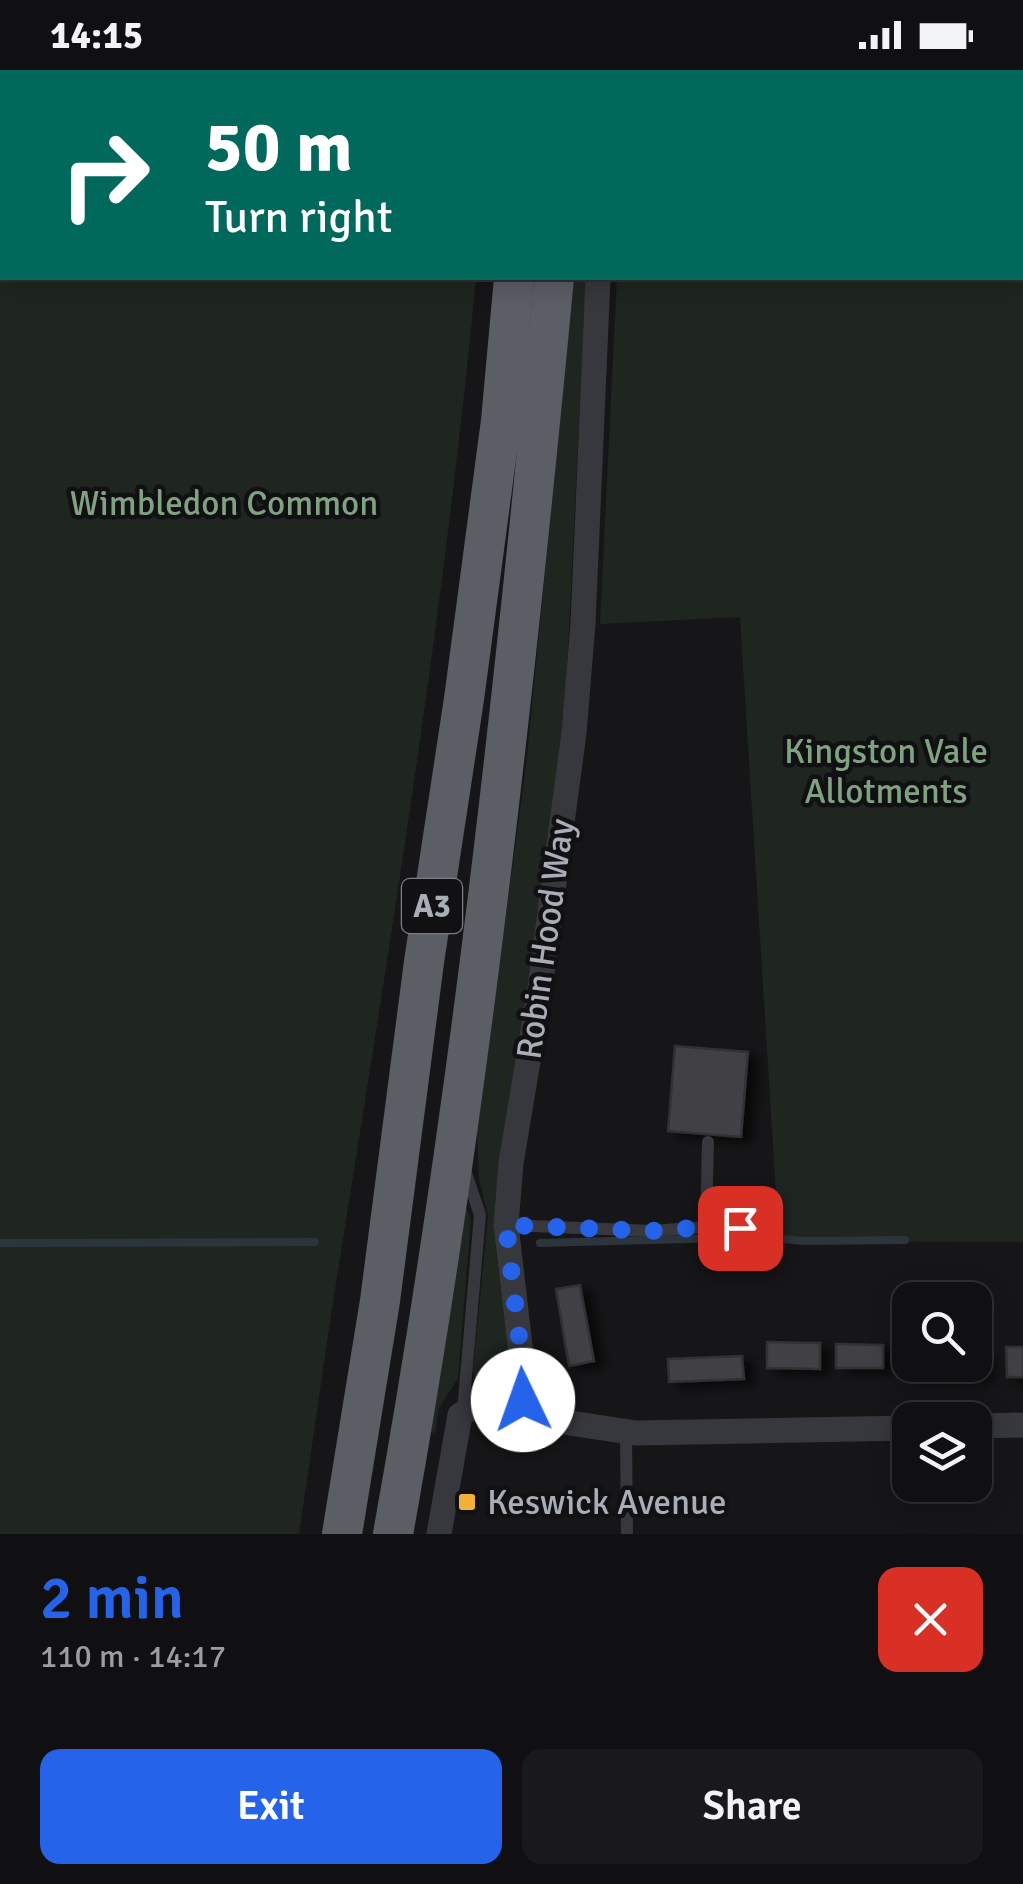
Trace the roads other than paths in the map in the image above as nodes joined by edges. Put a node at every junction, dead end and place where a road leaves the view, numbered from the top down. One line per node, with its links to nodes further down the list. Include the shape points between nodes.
1 (514, 280): 15 (highway, A3, via 464,700)
2 (554, 280): 4 (highway, Robin Hood Way / A3, via 516,669)
3 (598, 280): 6 (street, Robin Hood Way, via 574,732)
4 (456, 1141): 9 (lane, via 480,1215); 16 (highway, Robin Hood Way / A3)
5 (708, 1142): 7 (lane)
6 (506, 1225): 7 (lane); 10 (street, Robin Hood Way, via 524,1380)
7 (706, 1227): 8 (lane)
8 (774, 1230)
9 (463, 1411): 10 (street, via 480,1407); 17 (street)
10 (520, 1415): 14 (street)
11 (992, 1426): 12 (street)
12 (1023, 1426)
13 (892, 1428): 14 (street)
14 (626, 1432): 18 (lane)
15 (342, 1534)
16 (393, 1534)
17 (439, 1534)
18 (628, 1534)

